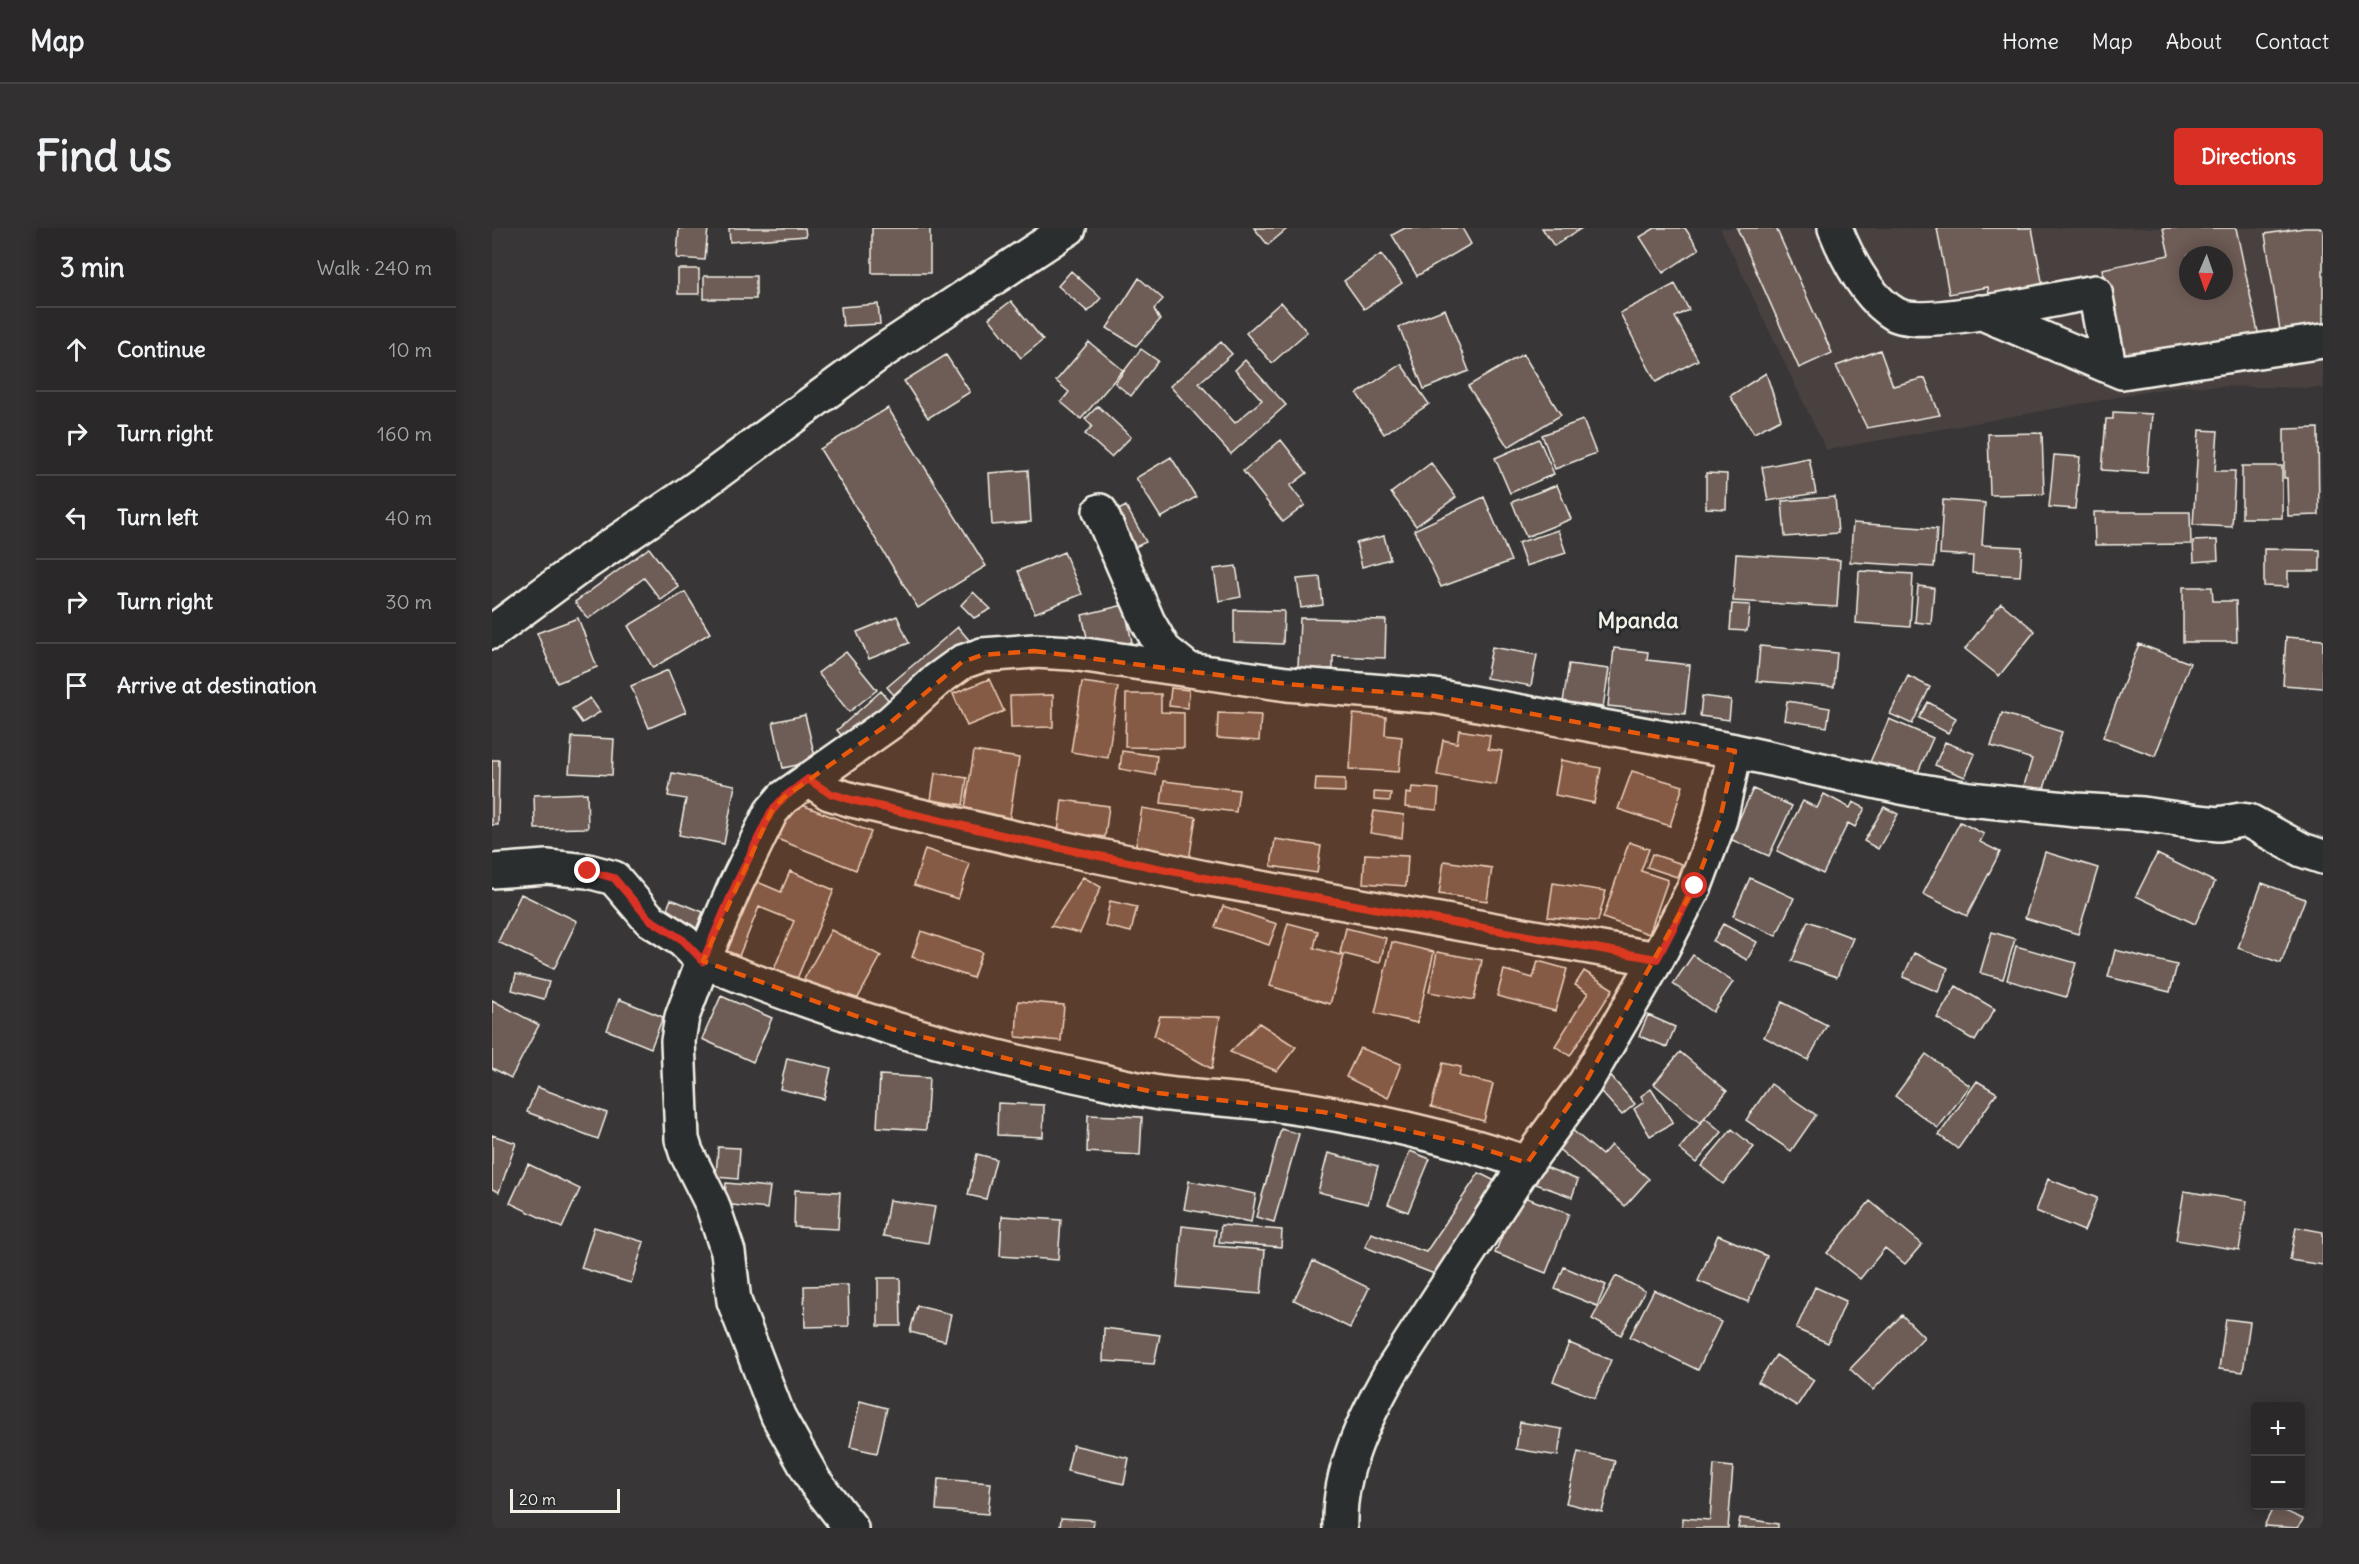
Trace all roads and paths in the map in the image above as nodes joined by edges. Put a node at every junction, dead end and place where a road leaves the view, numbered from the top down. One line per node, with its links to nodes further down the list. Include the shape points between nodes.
1 (1069, 228): 7 (street, via 877,355)
2 (1835, 228): 3 (street, via 1864,283 1896,315 1923,320)
3 (1980, 312): 5 (street); 5 (street, via 2095,292)
4 (2323, 341): 5 (street, via 2139,371 2122,372)
5 (2109, 366)
6 (1100, 511): 8 (street, via 1148,622 1164,650)
7 (492, 632)
8 (1189, 670): 9 (street, via 1287,684 1434,696); 10 (street, via 1071,653 982,655 962,662 891,722)
9 (1735, 751): 11 (street, via 1969,799 2219,824 2249,820 2302,850); 13 (street, via 1717,829 1695,886)
10 (808, 779): 13 (street, via 829,793 852,800 1032,842 1210,879); 14 (street, via 771,812)
11 (2323, 857)
12 (492, 871): 14 (street, via 547,867 614,878 649,919 683,940)
13 (1657, 959): 15 (street, via 1585,1083)
14 (703, 961): 15 (street, via 827,1008 1008,1060 1158,1092 1323,1112 1472,1144); 17 (street, via 682,1017 678,1041 682,1139 712,1204 728,1252 734,1301 778,1416 815,1482)
15 (1527, 1163): 16 (street, via 1372,1406 1346,1470)
16 (1346, 1526)
17 (851, 1528)

